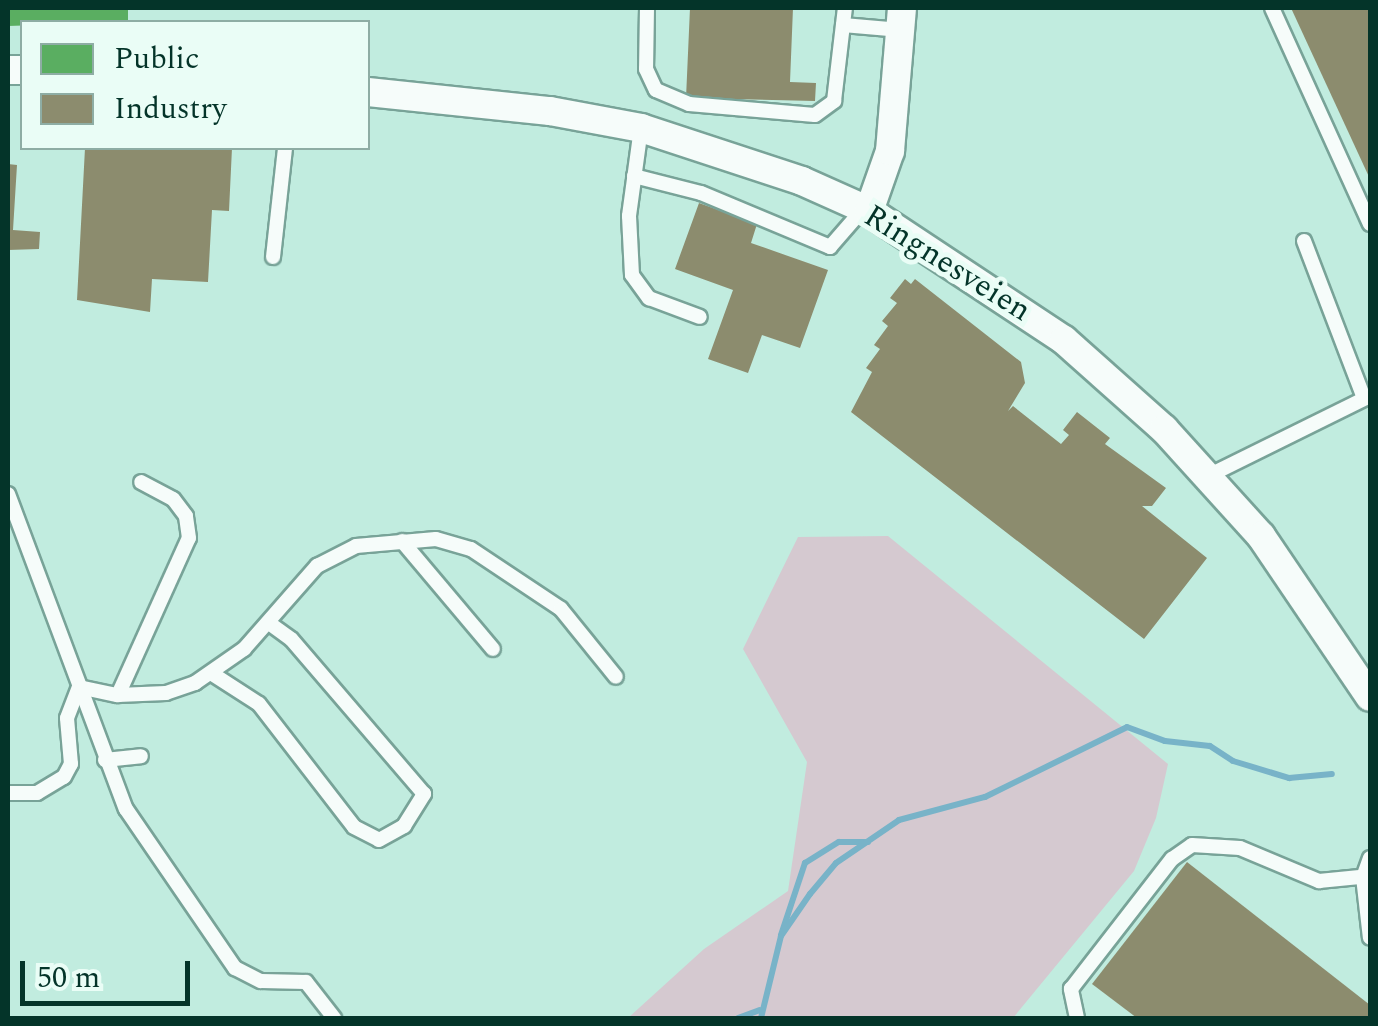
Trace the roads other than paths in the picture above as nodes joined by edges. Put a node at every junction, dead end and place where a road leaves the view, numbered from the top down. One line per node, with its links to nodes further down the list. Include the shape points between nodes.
1 (647, 8): 5 (lane, via 646,68 656,90 688,104 800,114 824,113 834,101)
2 (845, 8): 5 (lane)
3 (1272, 8): 11 (lane)
4 (902, 18): 5 (lane); 10 (street, via 890,151)
5 (843, 25)
6 (370, 92): 7 (street, Ringnesveien)
7 (641, 128): 9 (lane); 10 (street, Ringnesveien, via 769,169)
8 (284, 150): 13 (lane)
9 (634, 176): 10 (lane, via 701,193 830,247); 14 (lane, via 632,275 649,298)
10 (866, 210): 16 (street, Ringnesveien, via 1064,340)
11 (1370, 224)
12 (1304, 242): 15 (lane)
13 (272, 256)
14 (700, 316)
15 (1367, 397): 16 (lane)
16 (1208, 476): 26 (street, Ringnesveien, via 1305,596)
17 (141, 482): 25 (lane, via 173,499 186,516 189,538)
18 (8, 494): 24 (lane)
19 (402, 540): 20 (lane, via 356,546 326,559); 21 (lane); 23 (lane, via 436,539 504,566 561,609)
20 (269, 623): 22 (lane); 22 (lane, via 291,638 424,794 404,826 379,840 354,827 259,704)
21 (493, 650)
22 (211, 673): 25 (lane, via 166,693)
23 (616, 678)
24 (79, 687): 25 (lane); 28 (lane); 29 (lane, via 66,718 70,764 64,777 37,792)
25 (118, 695)
26 (1370, 697)
27 (142, 756): 28 (lane)
28 (105, 760): 33 (lane, via 126,809 235,968 261,981 306,982)
29 (8, 793)
30 (1370, 858): 31 (lane)
31 (1367, 876): 32 (lane); 34 (lane, via 1319,881 1240,848 1192,845 1172,859 1072,989)
32 (1370, 938)
33 (334, 1018)
34 (1078, 1018)

